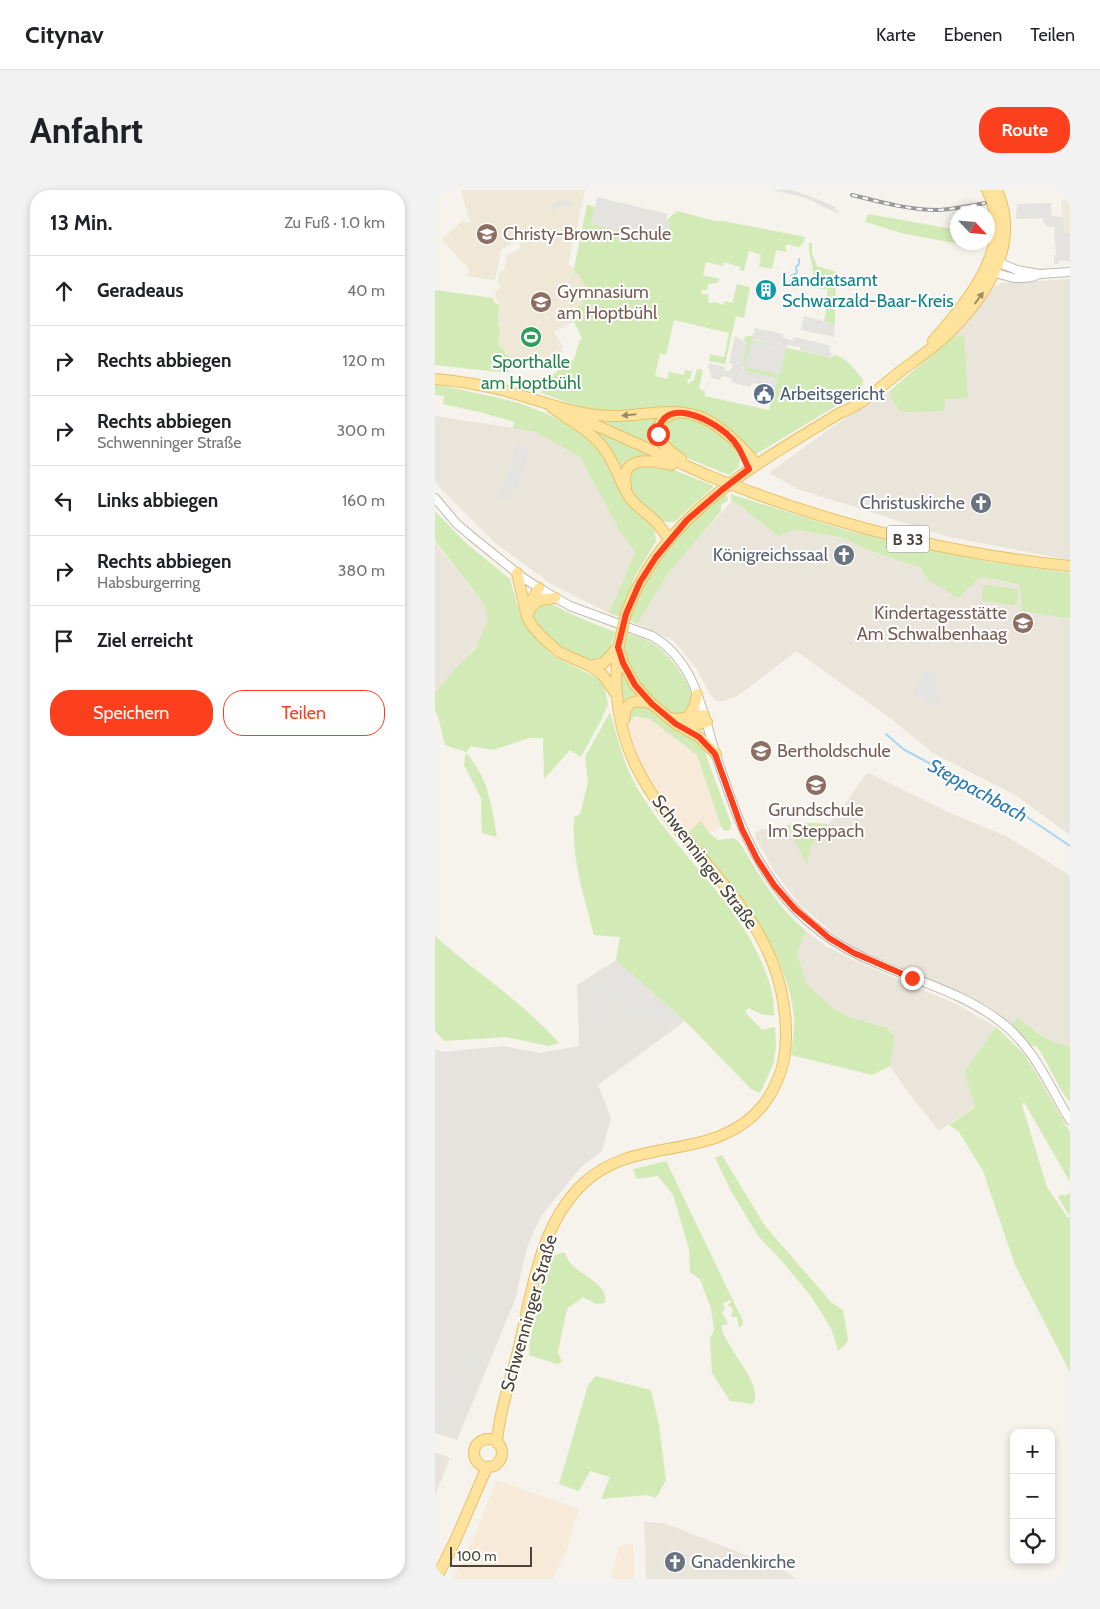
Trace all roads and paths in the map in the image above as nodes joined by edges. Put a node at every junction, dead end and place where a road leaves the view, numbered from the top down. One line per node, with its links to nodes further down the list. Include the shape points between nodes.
1 (987, 190): 3 (main road, Schwenninger Straße)
2 (997, 190): 3 (main road, Schwenninger Straße)
3 (999, 207): 4 (main road, Schwenninger Straße, via 1005,220 1005,236); 6 (main road, Schwenninger Straße, via 993,250 981,275 963,304)
4 (997, 268): 5 (street, via 1039,274); 6 (main road, Schwenninger Straße, one-way to 4, via 949,334)
5 (1070, 272)
6 (919, 357): 10 (main road, Schwenninger Straße, via 876,390 863,394 840,413)
7 (435, 379): 8 (main road, B 33, via 477,384)
8 (545, 404): 9 (main road, one-way to 8, via 613,416); 11 (main road, B 33); 12 (main road, via 599,442)
9 (678, 412): 10 (main road, via 705,419 729,435 750,457); 11 (main road, via 662,421 659,439 672,453)
10 (752, 467): 14 (main road, Schwenninger Straße, via 701,507)
11 (708, 476): 12 (main road, via 657,462 641,461 626,471); 15 (main road, B 33, bridge, via 812,514 904,538 999,557)
12 (627, 493): 14 (main road, via 657,523 667,526)
13 (435, 498): 16 (street, via 456,523)
14 (672, 536): 20 (main road, Schwenninger Straße, bridge, via 640,582 626,614)
15 (1070, 566)
16 (517, 573): 17 (street); 19 (main road)
17 (537, 587): 18 (street); 19 (main road)
18 (555, 598): 19 (main road, via 540,600); 22 (street, via 663,642 689,674)
19 (527, 610): 21 (main road, via 533,627 542,637 559,652)
20 (619, 645): 21 (main road, via 604,663); 23 (main road, Schwenninger Straße); 24 (main road, via 623,663 635,685)
21 (590, 666): 23 (main road, via 602,674)
22 (697, 694): 25 (street); 26 (main road, via 696,705)
23 (617, 695): 27 (main road, Schwenninger Straße)
24 (652, 704): 26 (main road, via 676,724); 27 (main road, via 629,703)
25 (705, 719): 26 (main road); 28 (street)
26 (686, 723): 28 (main road)
27 (623, 731): 30 (main road, Schwenninger Straße, via 647,786 757,928 777,970 787,1022 787,1043 777,1082 757,1112 741,1126 707,1141 633,1157 609,1166 586,1181 574,1194 557,1218 545,1244 499,1418 491,1431)
28 (715, 754): 29 (street, via 742,829 757,859 795,909 829,938 854,953 954,994 1001,1022 1039,1064)
29 (1070, 1120)
30 (493, 1441): 31 (main road, via 502,1451 501,1458 496,1464); 31 (main road, via 480,1442 475,1449 474,1456)
31 (483, 1466): 32 (main road, via 468,1511)
32 (436, 1579)

